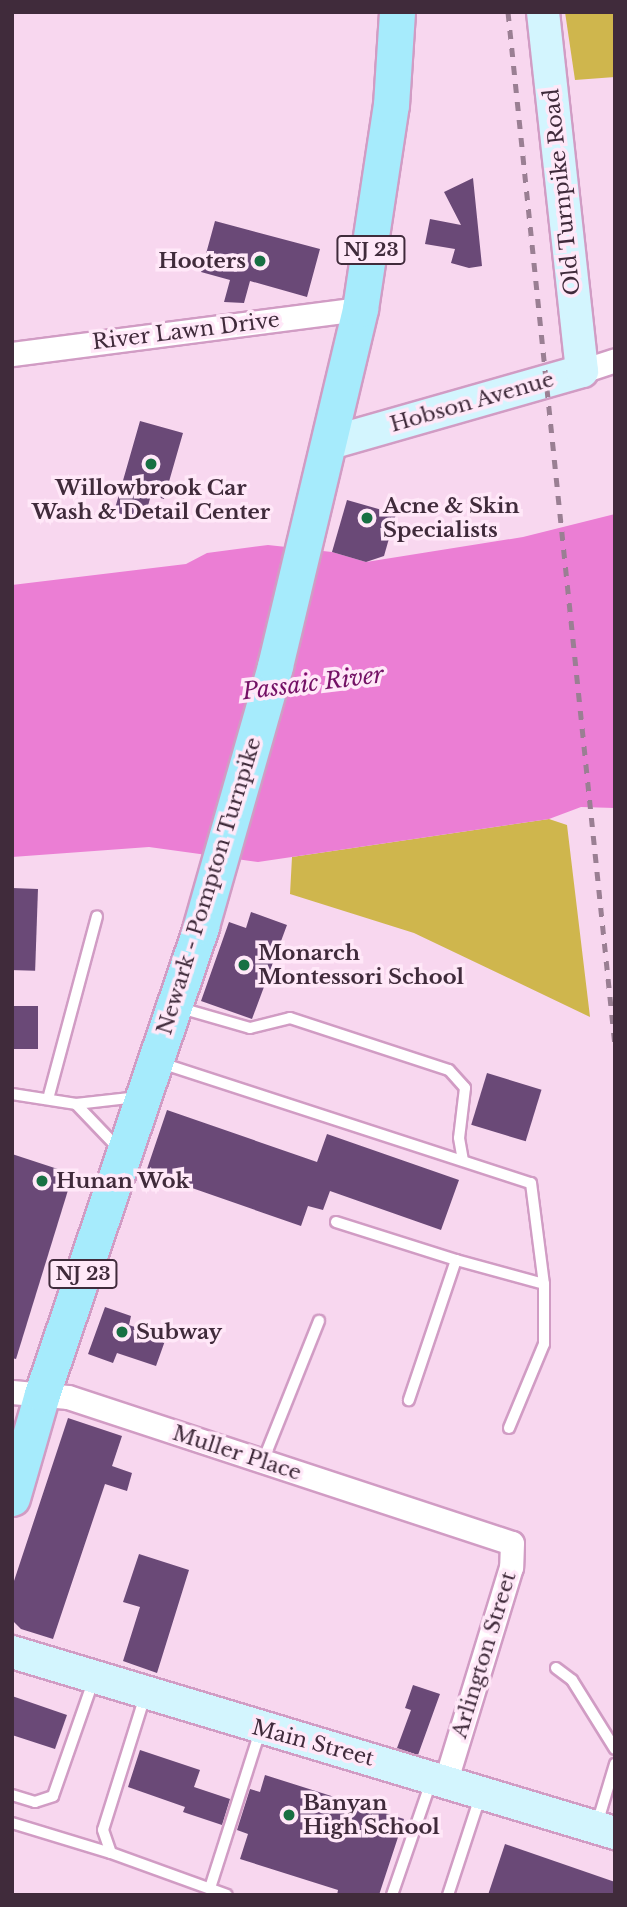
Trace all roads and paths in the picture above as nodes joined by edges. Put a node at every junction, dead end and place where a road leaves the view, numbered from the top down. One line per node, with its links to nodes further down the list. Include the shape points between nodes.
1 (397, 12): 3 (main road, Newark - Pompton Turnpike / NJ 23, via 391,105)
2 (543, 12): 6 (street, Old Turnpike Road)
3 (360, 309): 4 (street, River Lawn Drive); 7 (main road, Newark - Pompton Turnpike / NJ 23)
4 (12, 354)
5 (615, 360): 6 (street, Hobson Avenue)
6 (582, 371): 7 (street, Hobson Avenue)
7 (330, 443): 9 (main road, Newark - Pompton Turnpike / NJ 23, via 275,666)
8 (97, 916): 13 (lane)
9 (174, 1006): 10 (main road, Newark - Pompton Turnpike / NJ 23); 16 (lane, via 250,1028 290,1018 449,1070 460,1078 467,1099 459,1138)
10 (156, 1061): 12 (main road, Newark - Pompton Turnpike / NJ 23); 16 (lane)
11 (12, 1094): 13 (lane)
12 (144, 1096): 14 (lane); 15 (main road, Newark - Pompton Turnpike / NJ 23)
13 (48, 1099): 14 (lane)
14 (76, 1104): 15 (lane)
15 (124, 1154): 21 (main road, Newark - Pompton Turnpike / NJ 23)
16 (463, 1161): 19 (lane, via 531,1183)
17 (336, 1222): 18 (lane)
18 (456, 1260): 19 (lane); 22 (lane)
19 (544, 1284): 23 (lane, via 544,1344)
20 (318, 1321): 24 (lane)
21 (27, 1393): 24 (street, Muller Place, via 68,1397); 25 (main road, Newark - Pompton Turnpike / NJ 23)
22 (409, 1400)
23 (509, 1428)
24 (264, 1461): 26 (street, Muller Place)
25 (12, 1498)
26 (461, 1524): 34 (street, Arlington Street, via 495,1534 512,1543 514,1552)
27 (12, 1652): 29 (street, Main Street)
28 (556, 1668): 32 (lane, via 572,1680)
29 (94, 1677): 30 (street, Main Street); 36 (lane, via 64,1776 46,1802)
30 (146, 1693): 31 (street, Main Street); 39 (lane, via 103,1830)
31 (260, 1730): 34 (street, Main Street); 40 (lane)
32 (615, 1749)
33 (615, 1764): 38 (lane)
34 (439, 1777): 35 (street, Main Street); 42 (lane)
35 (482, 1791): 38 (street, Main Street); 43 (lane)
36 (12, 1795)
37 (12, 1823): 39 (lane)
38 (605, 1830)
39 (111, 1853): 40 (lane)
40 (210, 1888): 41 (lane)
41 (227, 1895)
42 (392, 1895)
43 (448, 1895)

